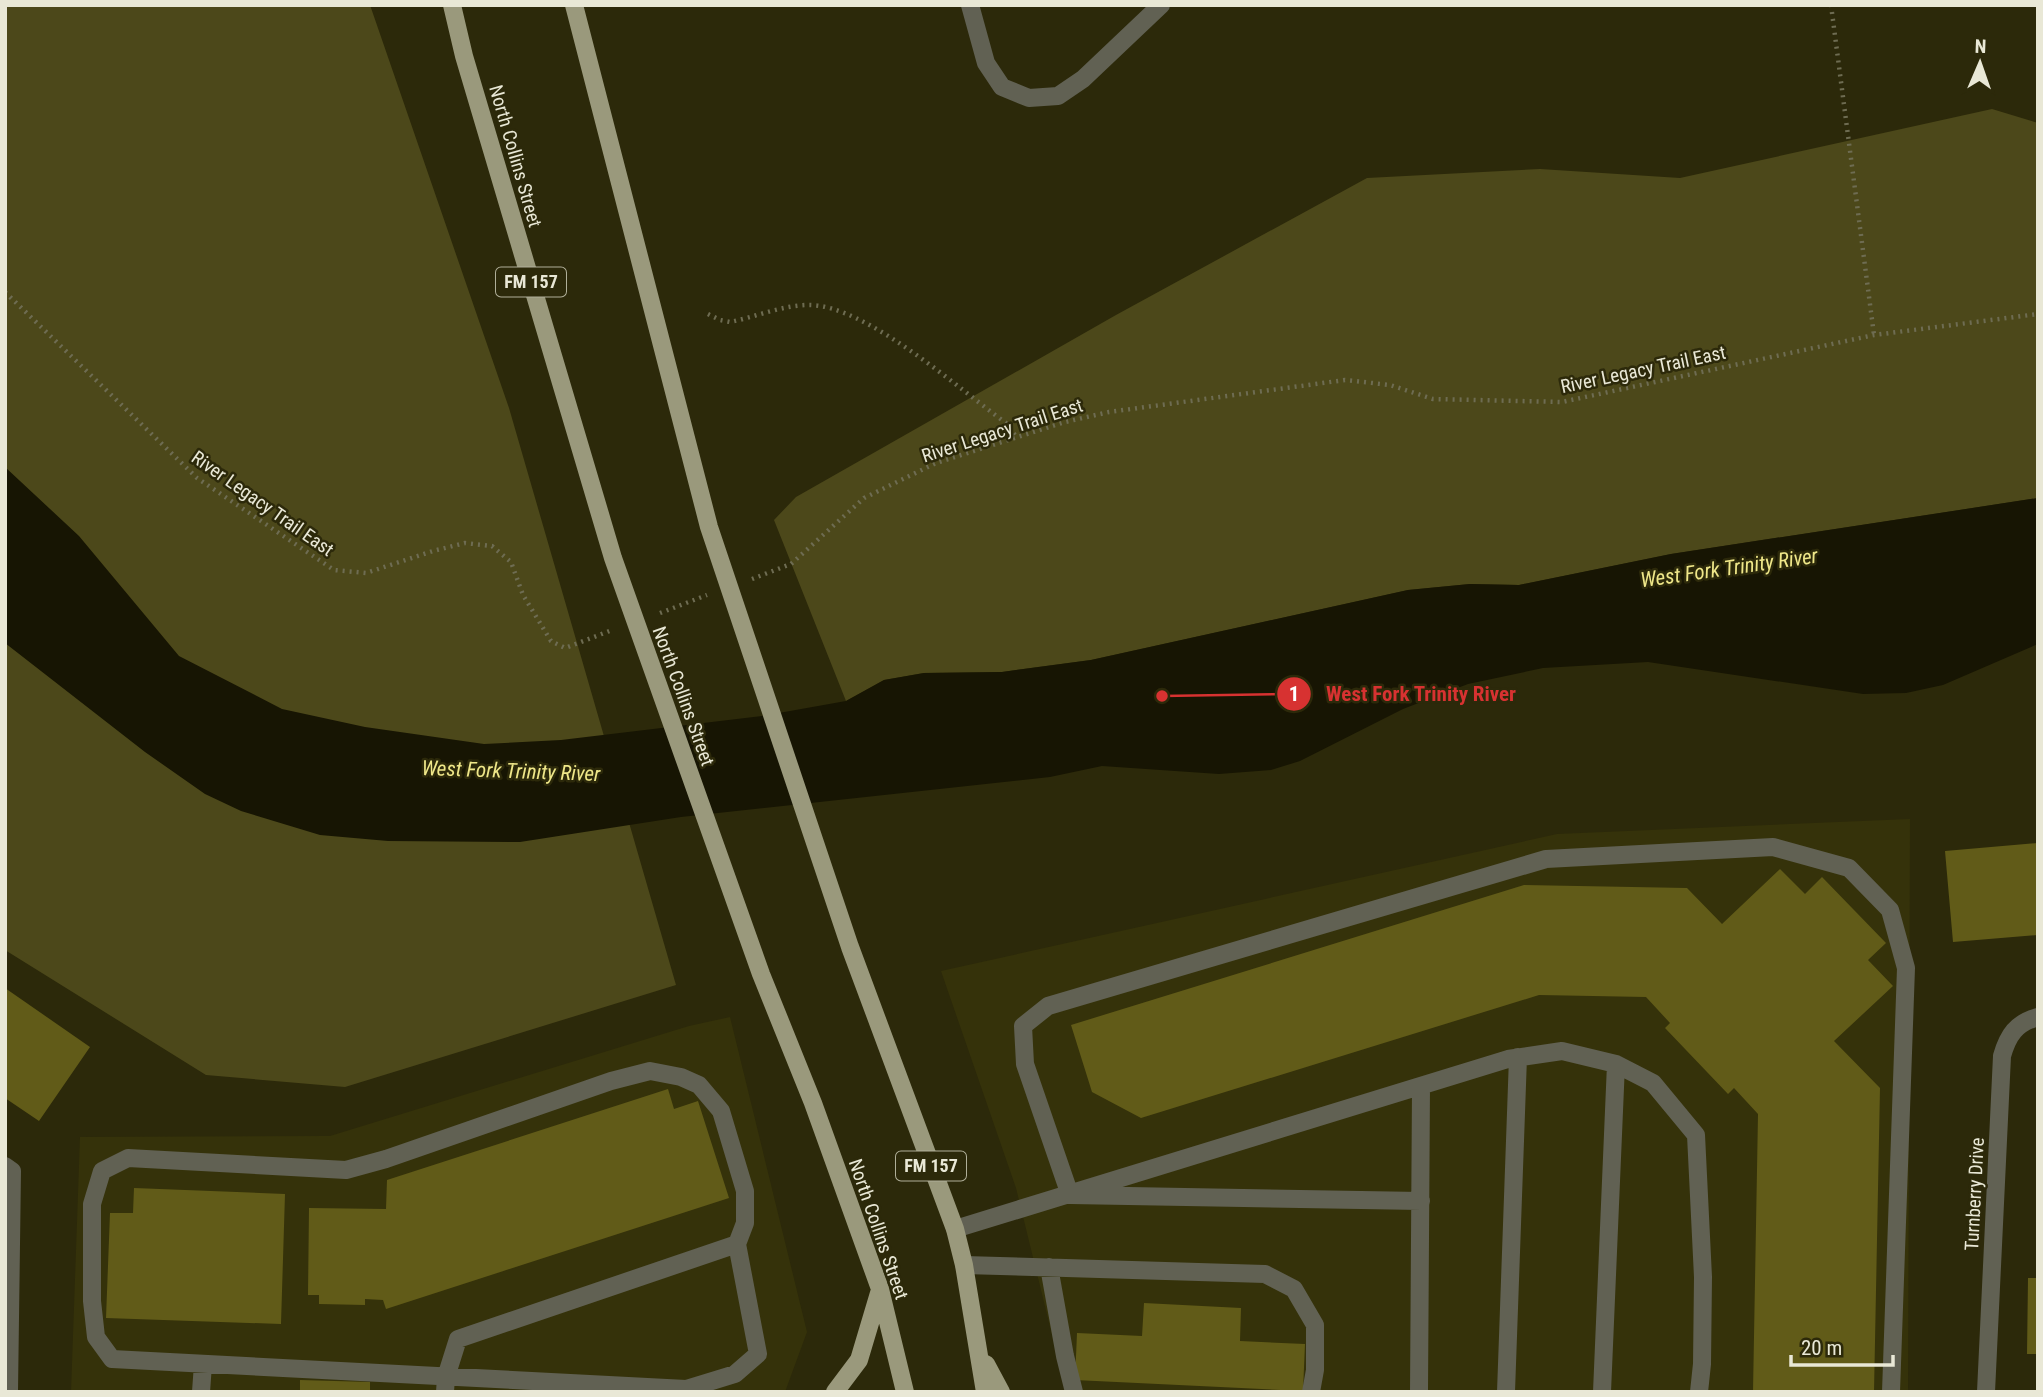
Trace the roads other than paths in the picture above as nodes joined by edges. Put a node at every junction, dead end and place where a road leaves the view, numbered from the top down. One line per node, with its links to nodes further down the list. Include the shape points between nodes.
1 (452, 5): 16 (main road, North Collins Street / FM 157, via 613,558 761,974)
2 (574, 5): 12 (main road, FM 157, via 709,527 850,947)
3 (970, 5): 4 (street, via 986,63 1002,87 1029,98 1058,96 1083,79)
4 (1161, 5)
5 (2038, 1017): 34 (street, Turnberry Drive, via 2008,1036 2002,1056)
6 (1518, 1057): 7 (street, via 1562,1051); 8 (street); 30 (street)
7 (1616, 1064): 31 (street); 32 (street, via 1653,1083 1696,1135 1703,1277)
8 (1421, 1087): 10 (street); 11 (street)
9 (5, 1166): 21 (street, via 12,1171)
10 (1070, 1195): 11 (street); 12 (street); 33 (street, via 1025,1064 1023,1026 1048,1006 1546,859 1773,847 1849,868 1890,910 1906,968)
11 (1421, 1201): 29 (street)
12 (955, 1229): 14 (main road, FM 157)
13 (737, 1244): 18 (street, via 745,1223 745,1191 721,1111 699,1085 650,1071 611,1080 346,1170 128,1158 102,1171 92,1204 96,1337 112,1359); 19 (street, via 458,1339); 20 (street, via 758,1354 735,1374 686,1389)
14 (964, 1265): 15 (street); 17 (main road, FM 157)
15 (1049, 1267): 27 (street); 28 (street, via 1265,1274 1294,1289 1315,1325)
16 (880, 1289): 23 (main road, via 859,1360); 24 (main road, North Collins Street / FM 157)
17 (980, 1353): 25 (main road, FM 157); 26 (main road)
18 (203, 1364): 19 (street); 22 (street)
19 (446, 1384): 20 (street)
20 (643, 1389)
21 (9, 1392)
22 (201, 1392)
23 (835, 1392)
24 (905, 1392)
25 (985, 1392)
26 (1001, 1392)
27 (1074, 1392)
28 (1311, 1392)
29 (1419, 1392)
30 (1506, 1392)
31 (1602, 1392)
32 (1699, 1392)
33 (1891, 1392)
34 (1986, 1392)

